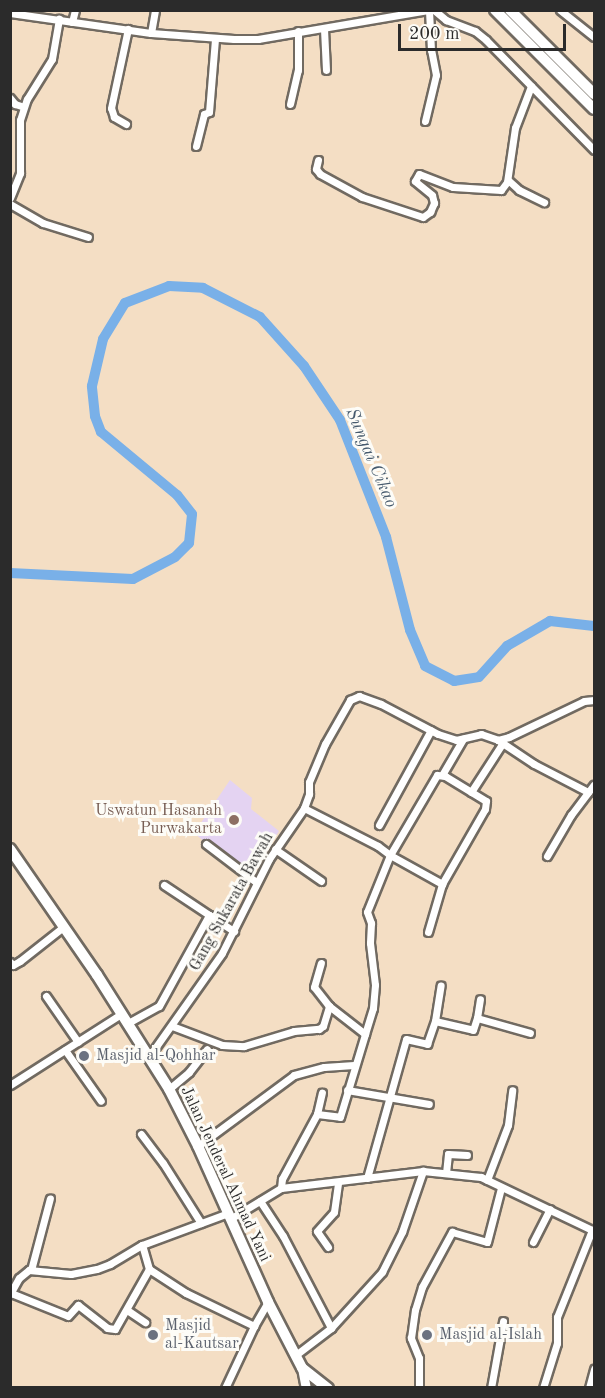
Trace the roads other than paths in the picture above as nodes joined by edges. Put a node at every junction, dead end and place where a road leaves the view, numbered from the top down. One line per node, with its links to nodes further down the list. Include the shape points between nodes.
1 (75, 10): 10 (street)
2 (154, 10): 14 (street)
3 (428, 10): 12 (street); 24 (street, via 436,75)
4 (434, 10): 18 (street, via 480,36)
5 (495, 10): 23 (highway)
6 (510, 10): 19 (highway)
7 (560, 10): 15 (street)
8 (10, 13): 9 (street)
9 (59, 20): 10 (street); 22 (street, via 52,59)
10 (72, 22): 11 (street)
11 (128, 29): 14 (street); 25 (street, via 111,108 114,117)
12 (324, 29): 13 (street); 17 (street)
13 (298, 31): 16 (street, via 258,39); 21 (street, via 298,70)
14 (151, 33): 16 (street)
15 (594, 37)
16 (215, 39): 26 (street, via 209,112 204,114)
17 (326, 70)
18 (531, 86): 27 (street); 29 (street, via 515,128)
19 (594, 94)
20 (10, 98): 22 (street)
21 (290, 104)
22 (24, 107): 30 (street, via 19,129 19,179)
23 (594, 109)
24 (425, 121)
25 (126, 124)
26 (196, 146)
27 (594, 150)
28 (318, 160): 29 (street, via 316,169 320,174 362,197 423,217 434,203 432,195 415,181 417,175 453,187 478,190 501,190)
29 (508, 180): 31 (street)
30 (10, 198)
31 (544, 202)
32 (10, 204): 33 (street, via 43,223)
33 (88, 237)
34 (594, 700): 37 (street, Gang Sukarata Bawah, via 584,701)
35 (431, 730): 36 (street, Gang Sukarata Bawah, via 450,739); 42 (street, Gang Sukarata Bawah, via 381,704 354,697 325,744 309,782); 43 (street)
36 (463, 739): 37 (street, Gang Sukarata Bawah, via 481,734); 38 (street)
37 (500, 742): 40 (street); 41 (street)
38 (442, 776): 40 (street); 47 (street, via 434,778)
39 (594, 785): 41 (street)
40 (471, 792): 51 (street, via 486,801 486,805)
41 (588, 792): 48 (street)
42 (304, 808): 45 (street, Gang Sukarata Bawah); 47 (street)
43 (379, 825)
44 (206, 844): 50 (street)
45 (275, 849): 49 (street); 50 (street, Gang Sukarata Bawah)
46 (12, 854): 54 (highway, Jalan Jenderal Ahmad Yani)
47 (390, 855): 51 (street); 69 (street, via 367,912 375,985)
48 (547, 856)
49 (321, 881)
50 (256, 882): 55 (street, Gang Sukarata Bawah)
51 (442, 884): 56 (street)
52 (164, 885): 53 (street)
53 (209, 915): 55 (street); 66 (street, via 159,1006)
54 (63, 927): 58 (street); 63 (highway, Jalan Jenderal Ahmad Yani)
55 (234, 931): 67 (street, Gang Sukarata Bawah)
56 (428, 932)
57 (321, 963): 62 (street, via 313,984)
58 (11, 966)
59 (441, 985): 65 (street)
60 (46, 996): 70 (street)
61 (480, 999): 64 (street)
62 (330, 1006): 67 (street, via 319,1029 294,1031 244,1046 222,1045); 69 (street)
63 (118, 1015): 66 (highway, Jalan Jenderal Ahmad Yani); 70 (street)
64 (477, 1018): 65 (street, via 473,1030); 68 (street)
65 (435, 1021): 80 (street, via 428,1044 405,1040)
66 (128, 1023): 73 (highway, Jalan Jenderal Ahmad Yani)
67 (172, 1026): 73 (street, Gang Sukarata Bawah)
68 (530, 1033)
69 (365, 1034): 74 (street)
70 (78, 1042): 72 (street)
71 (207, 1049): 76 (street)
72 (65, 1050): 75 (street); 81 (street)
73 (148, 1058): 76 (highway, Jalan Jenderal Ahmad Yani)
74 (354, 1065): 77 (street); 85 (street, via 294,1075)
75 (10, 1084)
76 (169, 1089): 85 (highway, Jalan Jenderal Ahmad Yani)
77 (347, 1090): 80 (street); 83 (street, via 340,1118)
78 (512, 1090): 90 (street, via 508,1125)
79 (322, 1093): 83 (street)
80 (391, 1098): 82 (street); 89 (street)
81 (101, 1101)
82 (429, 1104)
83 (317, 1114): 92 (street, via 285,1172)
84 (141, 1134): 98 (street)
85 (198, 1146): 97 (highway, Jalan Jenderal Ahmad Yani)
86 (467, 1155): 88 (street, via 448,1154)
87 (423, 1171): 88 (street); 89 (street); 111 (street, via 390,1259)
88 (446, 1173): 90 (street, via 476,1175)
89 (367, 1178): 91 (street)
90 (487, 1180): 93 (street)
91 (338, 1183): 92 (street); 102 (street, via 334,1212 317,1231)
92 (281, 1188): 95 (street)
93 (501, 1188): 96 (street); 119 (street, via 487,1242 452,1232 422,1287 411,1338 419,1358)
94 (50, 1198): 104 (street)
95 (260, 1201): 97 (street); 111 (street)
96 (550, 1209): 99 (street); 100 (street)
97 (229, 1216): 98 (street); 106 (highway, Jalan Jenderal Ahmad Yani)
98 (201, 1223): 101 (street)
99 (593, 1230): 121 (street, via 557,1317 557,1343)
100 (533, 1242)
101 (142, 1245): 103 (street); 104 (street, via 110,1264 82,1272)
102 (328, 1247)
103 (149, 1269): 107 (street); 110 (street, via 186,1293)
104 (31, 1270): 105 (street, via 19,1278)
105 (11, 1294): 107 (street, via 68,1316 78,1305 110,1329 117,1328)
106 (268, 1302): 110 (street); 112 (highway, Jalan Jenderal Ahmad Yani)
107 (127, 1310): 109 (street)
108 (503, 1321): 120 (street)
109 (145, 1322)
110 (254, 1326): 116 (street)
111 (331, 1328): 112 (street)
112 (297, 1354): 113 (highway, Jalan Jenderal Ahmad Yani)
113 (302, 1368): 115 (highway, Jalan Jenderal Ahmad Yani); 117 (main road, Jalan Jenderal Ahmad Yani)
114 (594, 1369): 122 (street)
115 (312, 1382): 118 (highway, Jalan Jenderal Ahmad Yani)
116 (225, 1388)
117 (306, 1388)
118 (328, 1388)
119 (419, 1388)
120 (491, 1388)
121 (543, 1388)
122 (589, 1388)

